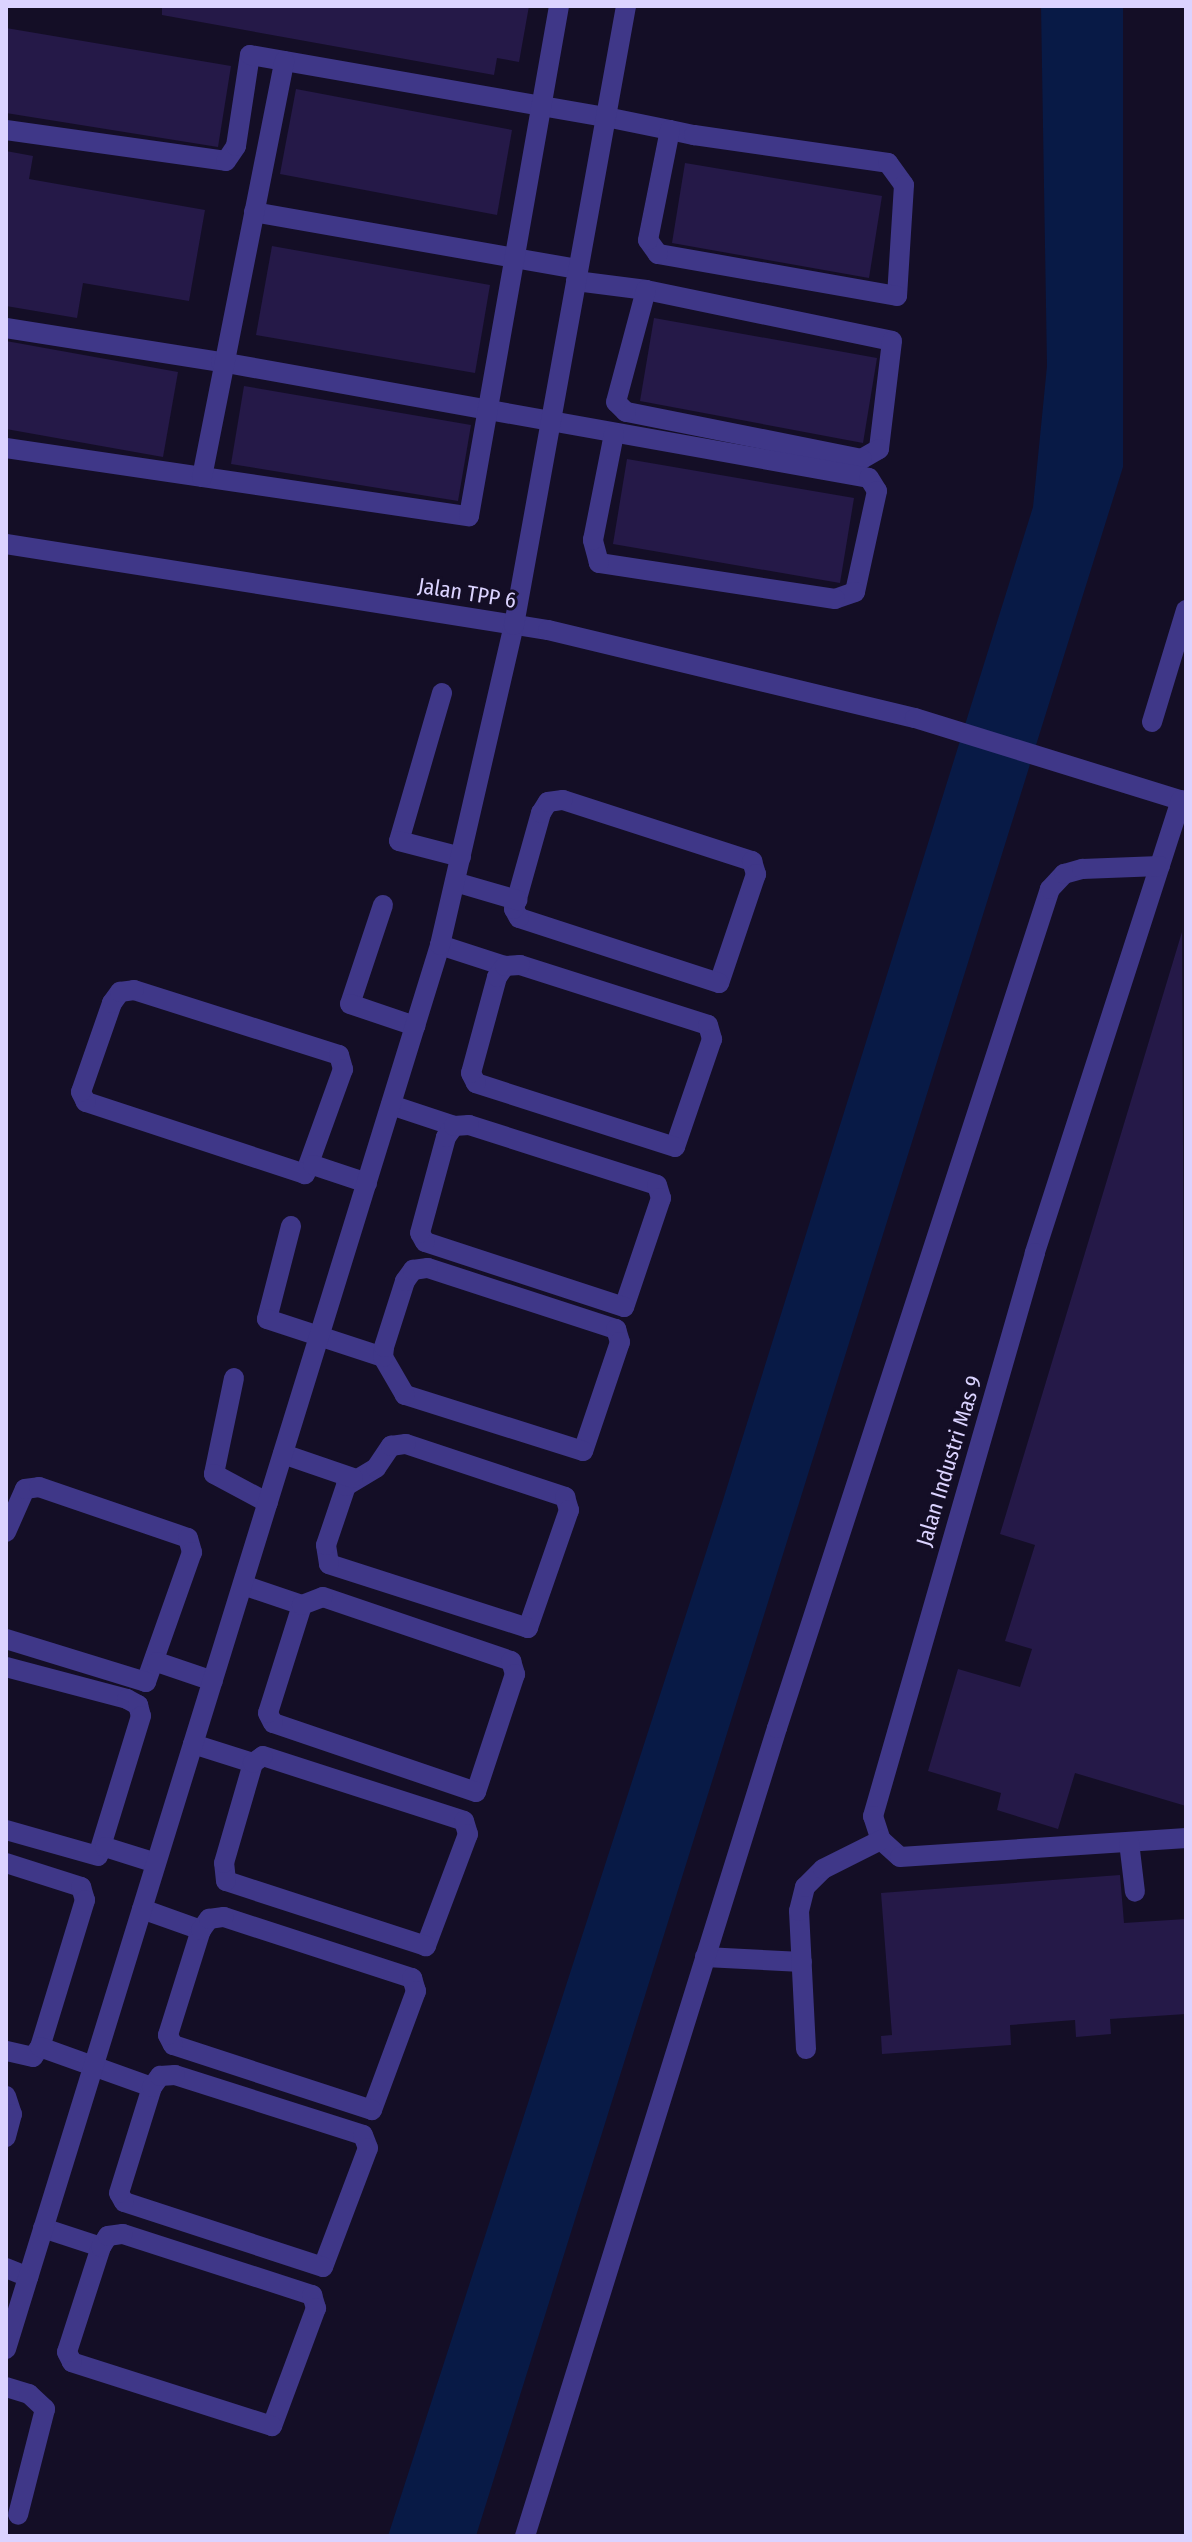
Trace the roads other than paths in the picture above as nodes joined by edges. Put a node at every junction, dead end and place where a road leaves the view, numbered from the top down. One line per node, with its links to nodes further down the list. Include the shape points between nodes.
1 (559, 6): 4 (street)
2 (626, 6): 5 (street)
3 (284, 61): 4 (street); 6 (street, via 250,55 236,146 226,161); 8 (street)
4 (543, 106): 5 (street); 9 (street)
5 (606, 117): 7 (street); 10 (street)
6 (6, 130)
7 (670, 130): 7 (street, via 888,163 904,185 897,296 658,254 648,240)
8 (254, 212): 9 (street); 13 (street)
9 (515, 258): 10 (street); 14 (street)
10 (577, 275): 11 (street); 15 (street)
11 (646, 290): 11 (street, via 892,341 879,449 862,459 626,412 616,402)
12 (6, 328): 13 (street)
13 (221, 362): 14 (street); 18 (street)
14 (488, 412): 15 (street); 18 (street, via 469,516)
15 (550, 424): 16 (street); 21 (street)
16 (614, 434): 16 (street, via 869,478 877,491 855,592 835,599 599,563 593,540)
17 (6, 448): 18 (street)
18 (202, 477)
19 (6, 544): 21 (street, Jalan TPP 6)
20 (1186, 610): 23 (street)
21 (514, 625): 24 (street, Jalan TPP 6, via 915,718); 25 (street)
22 (442, 693): 25 (street, via 399,841)
23 (1152, 722)
24 (1183, 801): 26 (street, Jalan Industri Mas 9)
25 (461, 857): 27 (street)
26 (1160, 866): 55 (street, Jalan Industri Mas 9, via 951,1539 873,1816); 63 (street, via 1082,869 1064,874 1050,889)
27 (455, 882): 28 (street); 30 (street)
28 (517, 900): 28 (street, via 514,909 529,925 719,983 756,874 752,861 563,800 548,802 541,813)
29 (383, 905): 32 (street, via 350,1004)
30 (440, 945): 31 (street); 32 (street)
31 (505, 966): 31 (street, via 520,965 708,1025 712,1039 675,1147 476,1083 473,1064)
32 (415, 1026): 33 (street)
33 (391, 1105): 34 (street); 36 (street)
34 (454, 1126): 34 (street, via 422,1224 425,1242 624,1307 661,1198 657,1185 469,1125)
35 (313, 1165): 35 (street, via 343,1069 339,1055 134,990 120,992 81,1092 86,1102 294,1173 305,1174); 36 (street)
36 (367, 1183): 38 (street)
37 (291, 1226): 38 (street, via 267,1319)
38 (319, 1337): 39 (street); 41 (street)
39 (383, 1357): 39 (street, via 414,1402 583,1451 620,1342 616,1329 428,1268 413,1270 405,1281)
40 (234, 1378): 43 (street, via 214,1474)
41 (283, 1454): 42 (street); 43 (street)
42 (353, 1478): 42 (street, via 376,1468 391,1446 406,1444 565,1497 569,1510 528,1628 329,1564 326,1545)
43 (268, 1503): 45 (street)
44 (6, 1532): 48 (street, via 25,1489 39,1487 188,1538 192,1552)
45 (243, 1585): 46 (street); 50 (street)
46 (302, 1605): 46 (street, via 323,1597 511,1661 515,1674 476,1792 273,1723 268,1713)
47 (6, 1639): 48 (street, via 135,1681 146,1682)
48 (157, 1662): 50 (street)
49 (6, 1667): 57 (street, via 138,1705 141,1716)
50 (213, 1681): 51 (street)
51 (193, 1744): 52 (street); 59 (street)
52 (253, 1763): 52 (street, via 274,1757 464,1821 468,1834 426,1946 226,1881 221,1872)
53 (6, 1830): 57 (street, via 89,1856)
54 (1186, 1838): 56 (street)
55 (881, 1840): 56 (street, via 900,1857); 64 (street, via 823,1869 805,1887)
56 (1129, 1842): 60 (street)
57 (105, 1847): 59 (street)
58 (6, 1863): 65 (street, via 81,1887 85,1900)
59 (156, 1863): 61 (street)
60 (1135, 1892)
61 (142, 1909): 62 (street); 68 (street)
62 (201, 1930): 62 (street, via 209,1919 224,1917 412,1978 416,1991 372,2110 173,2045 168,2035)
63 (705, 1957): 64 (street); 79 (street)
64 (802, 1962): 66 (street)
65 (40, 2047): 67 (street, via 33,2057); 68 (street)
66 (806, 2049)
67 (6, 2051)
68 (94, 2065): 69 (street); 72 (street)
69 (152, 2087): 69 (street, via 160,2076 175,2075 363,2135 368,2148 323,2267 124,2202 119,2193)
70 (6, 2096): 71 (street, via 12,2114)
71 (6, 2137)
72 (43, 2228): 73 (street); 75 (street)
73 (101, 2247): 73 (street, via 108,2236 123,2234 312,2295 316,2308 272,2426 72,2362 67,2352)
74 (6, 2268): 75 (street)
75 (28, 2277): 76 (street)
76 (6, 2349)
77 (6, 2387): 78 (street, via 29,2394 45,2409)
78 (18, 2515)
79 (525, 2536)

